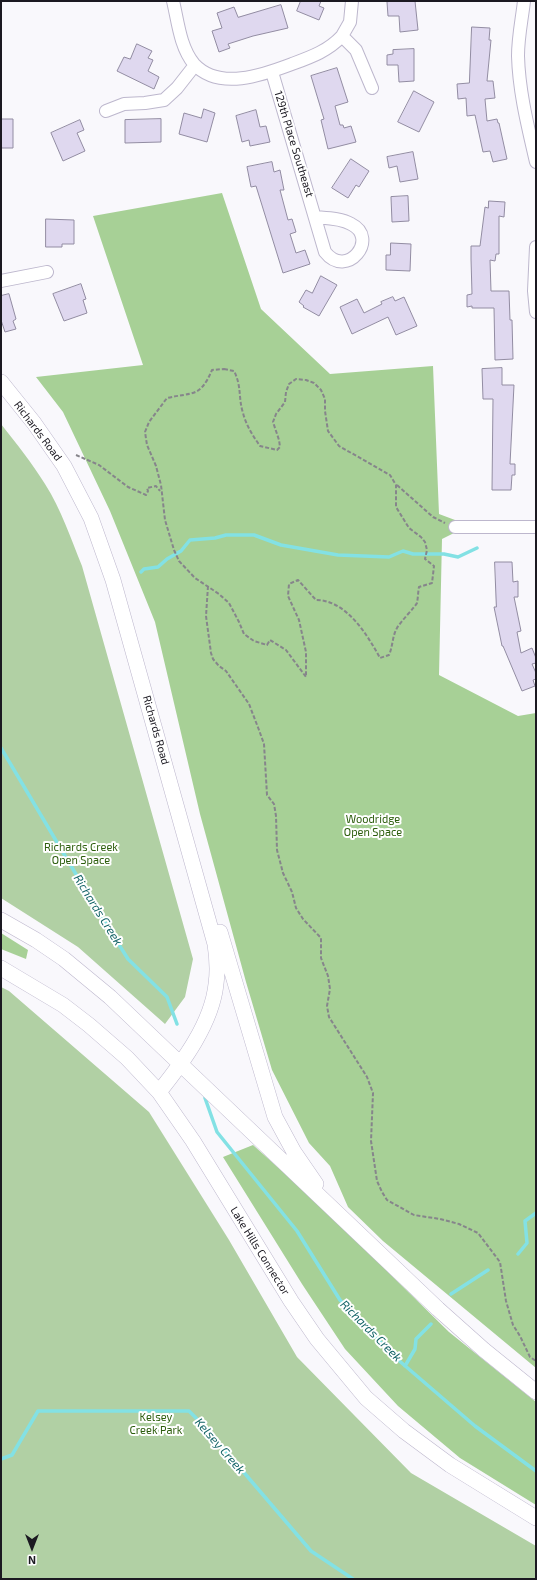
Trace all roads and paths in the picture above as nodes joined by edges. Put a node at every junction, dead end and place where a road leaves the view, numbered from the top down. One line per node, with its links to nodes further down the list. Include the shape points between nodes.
1 (173, 1): 5 (street, via 184,46)
2 (352, 1): 4 (street, via 350,22)
3 (524, 1): 9 (street, via 519,33 520,81)
4 (342, 36): 6 (street, via 321,53); 7 (street, via 356,50)
5 (198, 67): 6 (street, via 222,78 257,76); 8 (street, via 164,100 124,104)
6 (272, 72): 10 (street, 129th Place Southeast)
7 (372, 88)
8 (106, 111)
9 (536, 162)
10 (315, 217)
11 (536, 247): 14 (street)
12 (47, 272): 13 (street)
13 (1, 281)
14 (536, 312)
15 (1, 382): 22 (main road, Richards Road, via 64,466 91,518 113,580)
16 (76, 454): 18 (path, via 99,465 128,487 146,495 147,488 156,486)
17 (396, 485): 18 (path, via 390,475 338,446 328,432 322,390 306,380 296,379 289,384 285,402 276,414 273,422 280,447 277,450 260,446 243,414 237,377 234,371 224,369 212,370 206,383 194,394 167,398 149,422 145,432 147,445 156,466); 19 (path, via 433,517 447,525); 21 (path, via 396,507 408,528 425,542 425,559 434,566 432,583 419,587 416,604 398,627 389,655 380,658 364,631 352,618 333,603 316,600 298,580 289,584 288,596 299,620 306,652 306,677 286,650 270,640 267,645 254,641 244,634 229,603)
18 (161, 492): 21 (path, via 165,520 179,561 195,578)
19 (455, 526): 20 (street)
20 (536, 526)
21 (208, 586): 28 (path, via 207,636 213,659 226,670 249,704 264,744 266,795 274,804 277,850 296,908 321,938 321,958 330,989 327,1006 329,1017 367,1077 373,1093 371,1141 377,1181 387,1200 414,1216 459,1224 478,1233 500,1262 513,1325 530,1357)
22 (193, 861): 25 (main road, Richards Road, via 215,944 216,984 203,1027); 27 (main road, via 224,942 275,1117 294,1152)
23 (1, 920): 25 (main road, via 64,959 110,997)
24 (1, 968): 26 (main road, Lake Hills Connector, via 63,1005 89,1025 127,1058)
25 (180, 1063): 26 (main road, Richards Road); 27 (main road)
26 (159, 1092): 30 (main road, Lake Hills Connector, via 193,1141 291,1301 317,1339 366,1398 450,1464)
27 (335, 1211): 29 (main road, via 450,1320)
28 (536, 1361)
29 (536, 1392)
30 (536, 1518)

